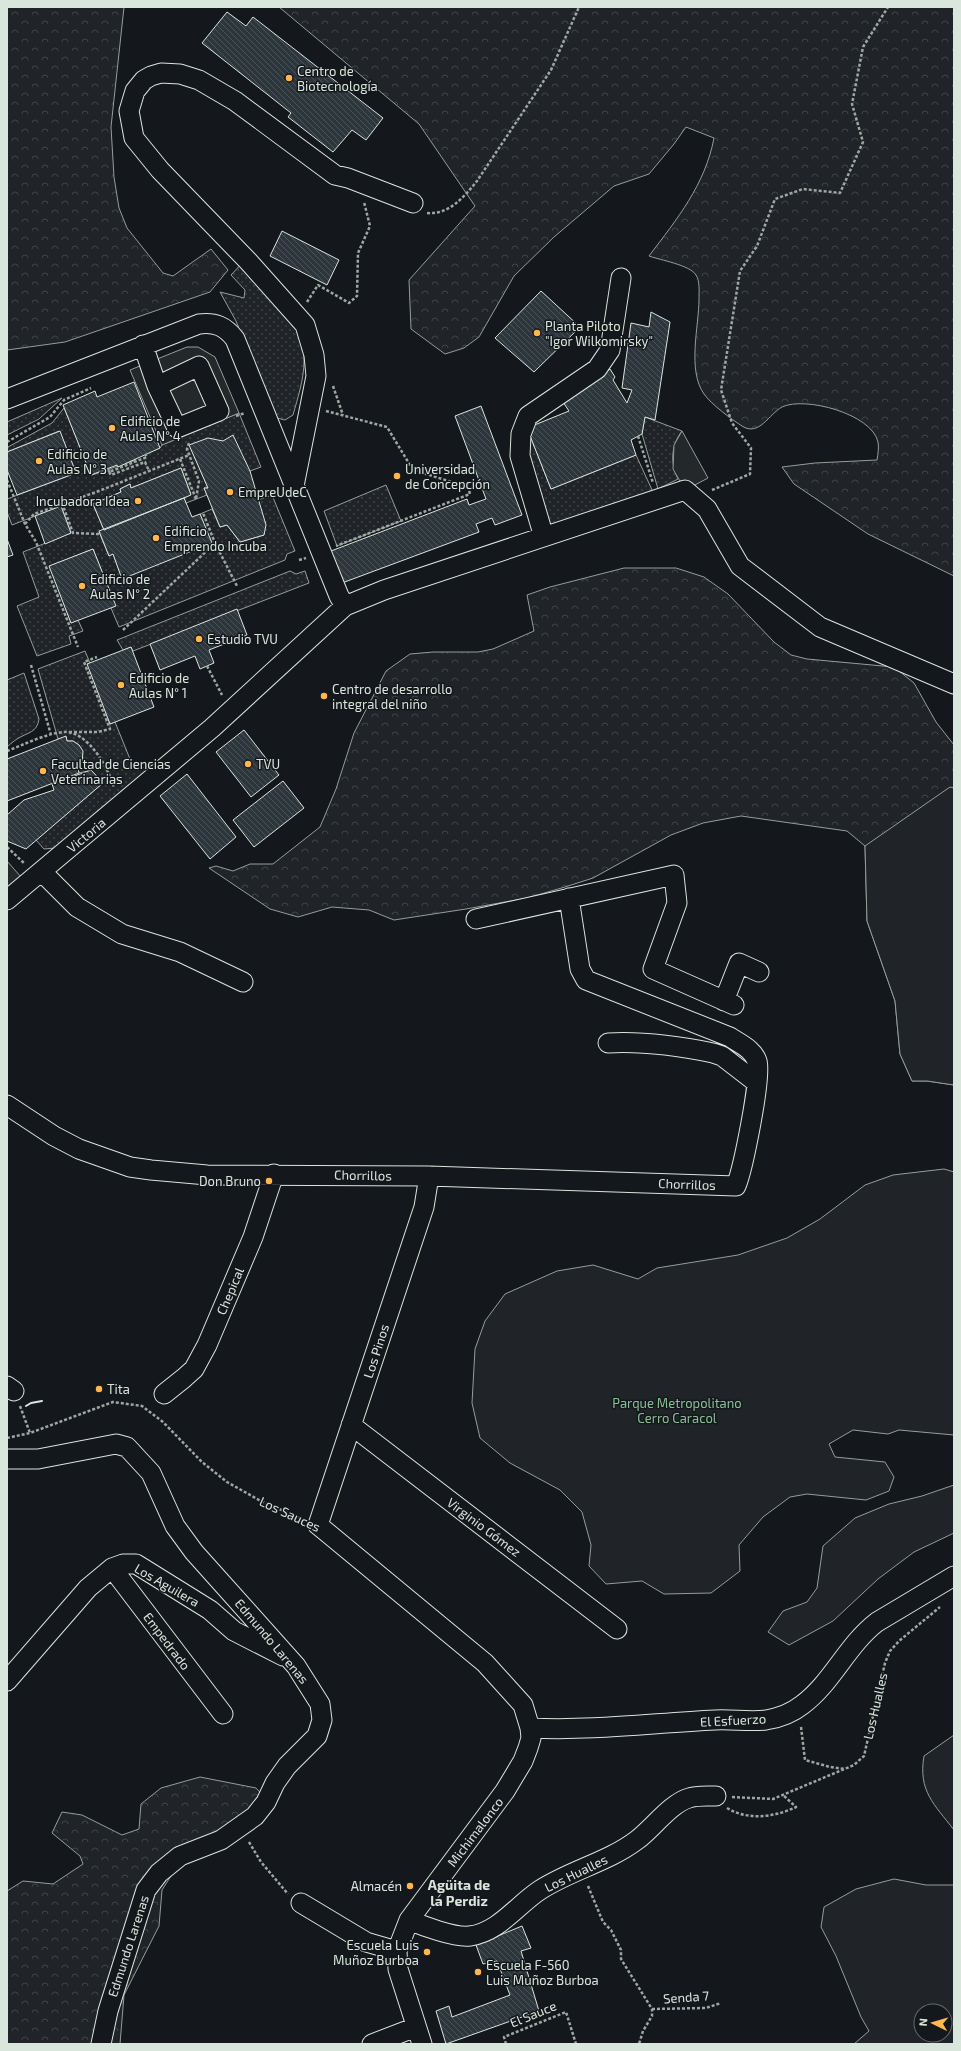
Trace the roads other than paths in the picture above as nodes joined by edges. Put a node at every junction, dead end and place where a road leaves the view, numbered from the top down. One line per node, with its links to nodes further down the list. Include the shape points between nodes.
1 (413, 203): 6 (street, via 334,175 235,101 199,80 180,74 160,73 144,80 135,91 129,111 134,138 141,148 305,325 314,355 316,376)
2 (621, 278): 7 (street, via 610,350 597,369 528,416 521,434 520,456)
3 (143, 345): 4 (street); 5 (street); 6 (street, via 199,324 218,324 230,333 235,339)
4 (157, 386)
5 (7, 399)
6 (294, 486): 8 (street)
7 (544, 537): 8 (street, via 384,590); 9 (street, via 685,490 707,509 740,566 820,627)
8 (345, 606): 10 (street, Victoria, via 164,769)
9 (954, 684)
10 (34, 869): 12 (street, Victoria); 15 (street, via 77,907 122,934 180,952)
11 (569, 898): 13 (street); 14 (street, via 674,875 677,903 653,969 729,1003 739,963); 17 (street, via 580,970 586,980 730,1037 750,1050 757,1059)
12 (7, 900)
13 (476, 919)
14 (759, 972)
15 (243, 982)
16 (608, 1043): 17 (street, via 641,1042 713,1053 722,1056)
17 (757, 1082): 20 (street, Chorrillos, via 744,1163 736,1186)
18 (7, 1105): 19 (street, Chorrillos, via 79,1149 130,1167 178,1173)
19 (274, 1174): 20 (street, Chorrillos); 21 (street, Chepical, via 253,1237 206,1345 194,1369)
20 (429, 1176): 22 (street, Los Pinos, via 424,1207)
21 (164, 1394)
22 (351, 1425): 24 (street, Los Pinos); 27 (street, Virginio Gómez)
23 (7, 1459): 28 (street, Edmundo Larenas, via 38,1458 116,1444 128,1447 151,1473 175,1526 194,1552)
24 (318, 1525): 31 (street, Los Sauces, via 485,1663 523,1705)
25 (112, 1568): 28 (street, Los Aguilera, via 123,1564 136,1564 210,1610 234,1630); 29 (street, Los Aguilera, via 88,1588); 30 (street, Empedrado)
26 (954, 1576): 31 (street, El Esfuerzo, via 867,1630 823,1685 802,1706 785,1715 765,1720)
27 (617, 1629)
28 (290, 1659): 37 (street, Edmundo Larenas, via 320,1704 322,1720 317,1736 287,1766 255,1816 221,1840 180,1856 159,1873 146,1890 108,2011)
29 (7, 1681)
30 (223, 1714)
31 (530, 1728): 34 (street, Michimalonco, via 531,1738 523,1761 505,1791)
32 (716, 1796): 34 (street, Los Hualles, via 689,1798 677,1804 639,1839 624,1849 540,1890 485,1932 469,1936 427,1928)
33 (301, 1903): 35 (street, via 366,1942)
34 (409, 1920): 35 (street, Michimalonco)
35 (397, 1951): 36 (street, Michimalonco, via 398,1969)
36 (419, 2036): 38 (street)
37 (101, 2044)
38 (372, 2044)

